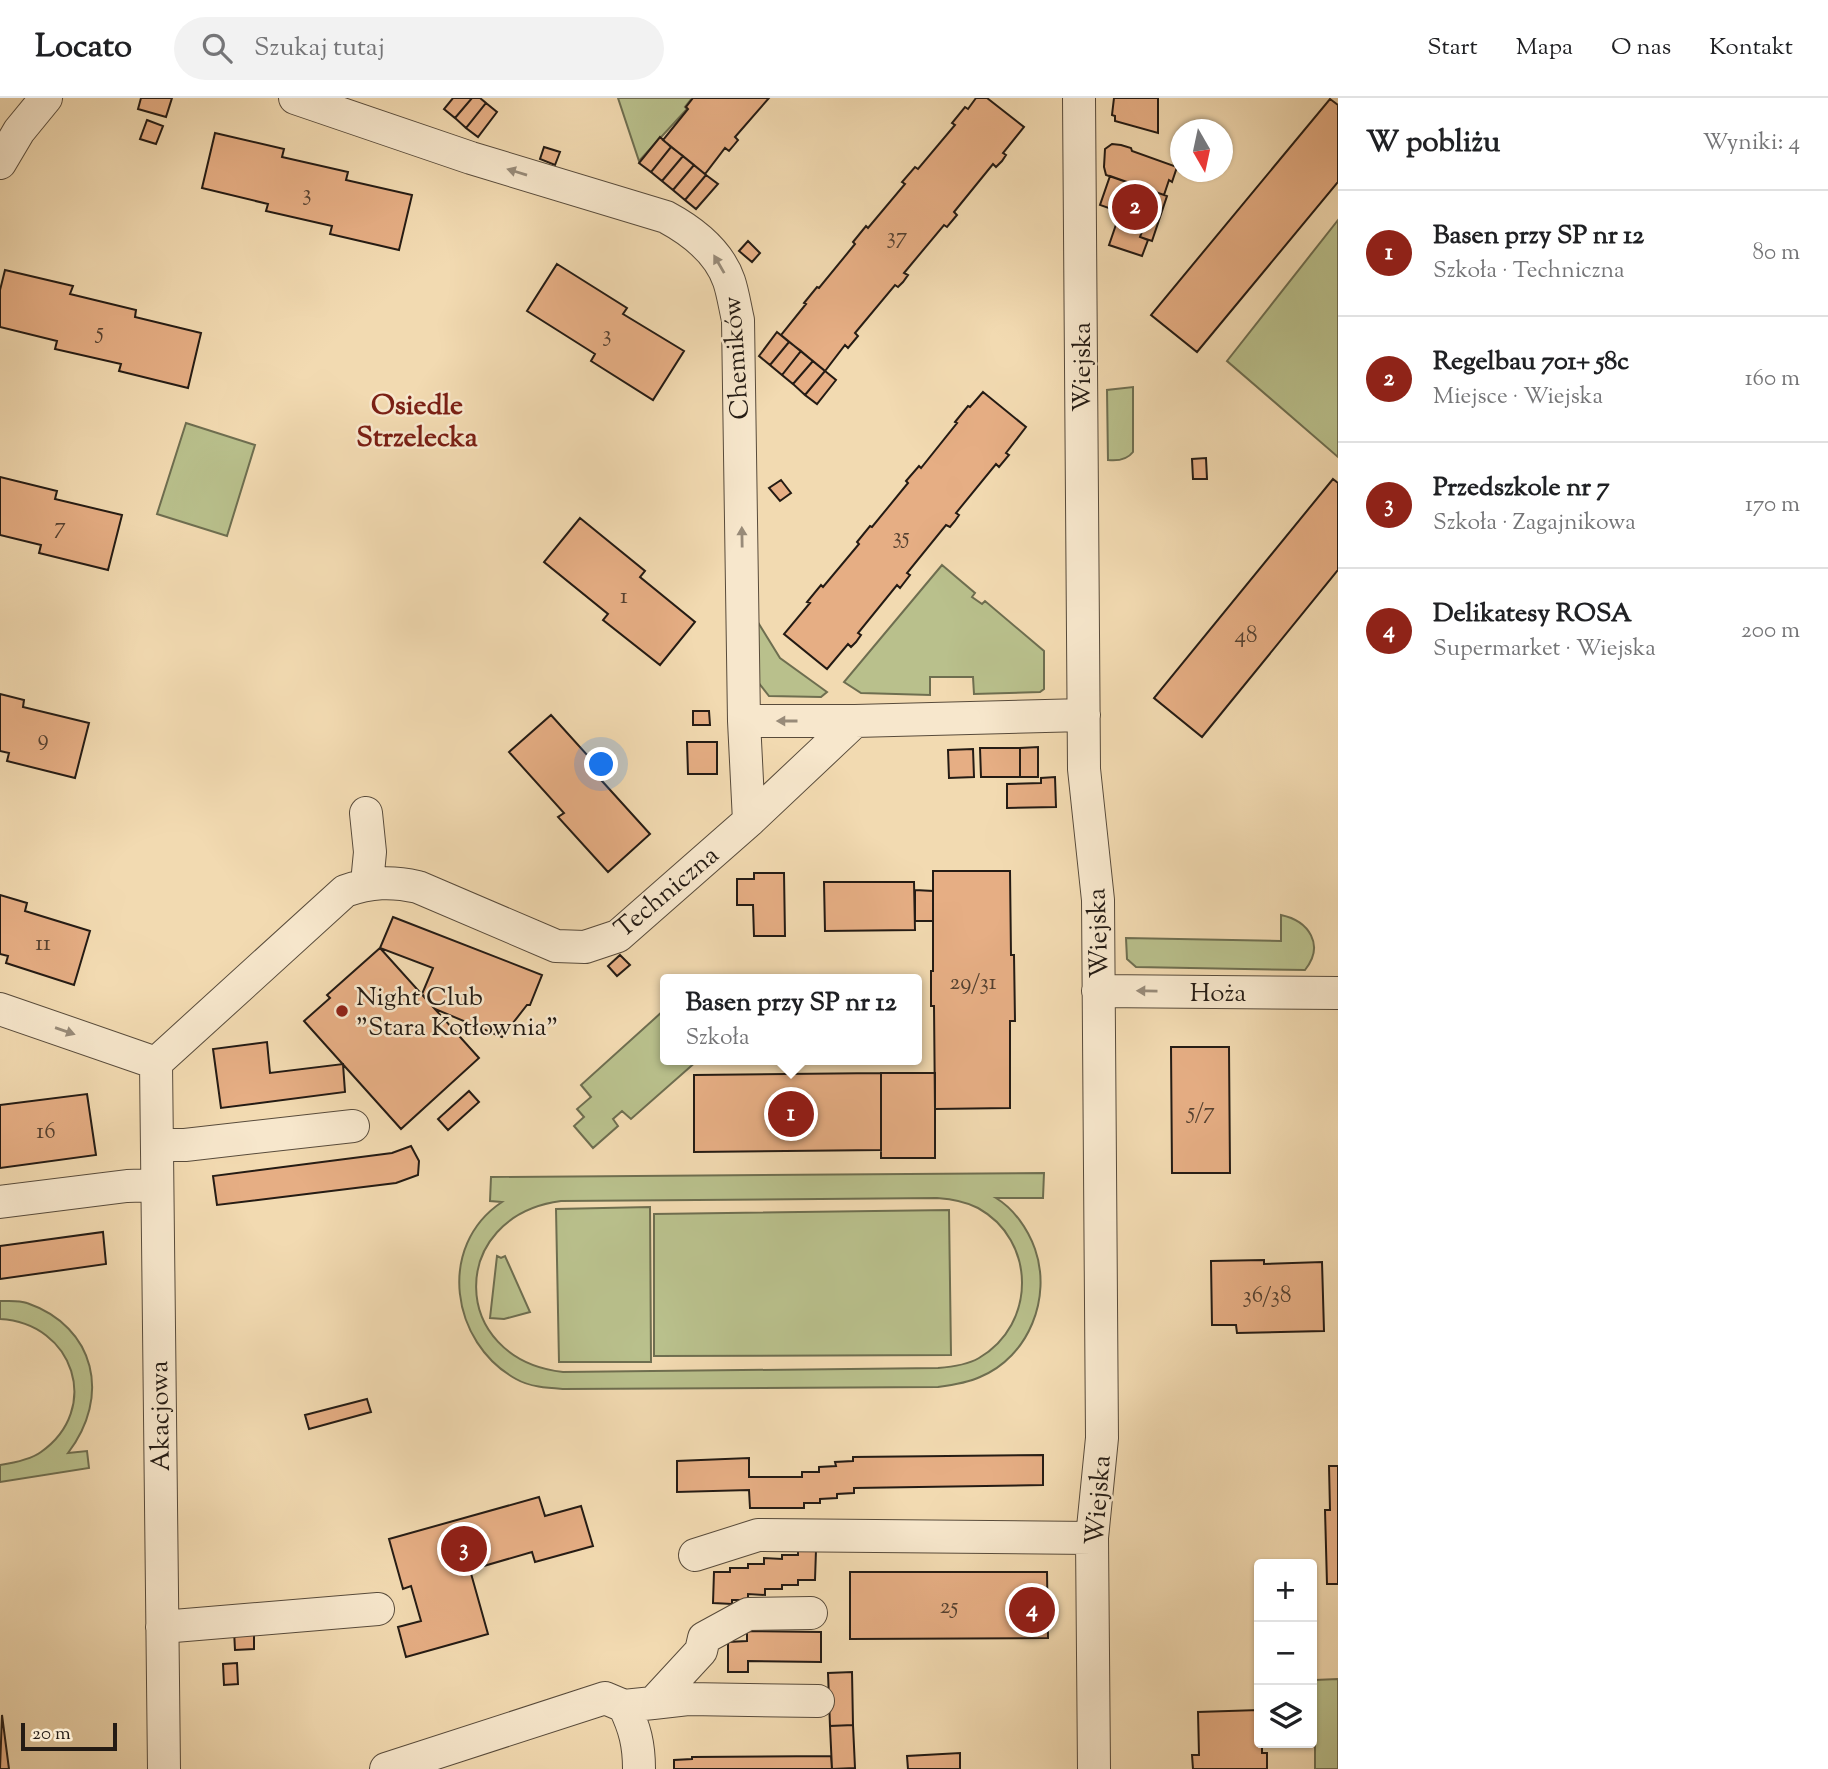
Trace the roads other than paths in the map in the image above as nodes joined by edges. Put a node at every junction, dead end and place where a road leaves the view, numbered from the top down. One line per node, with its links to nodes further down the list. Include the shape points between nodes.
1 (46, 98): 4 (street)
2 (295, 98): 7 (street, Chemików, one-way to 2, via 738,320 728,279 713,254 685,227 666,217)
3 (1079, 98): 5 (street, Wiejska)
4 (0, 163)
5 (1084, 715): 6 (street); 11 (street, Wiejska, via 1084,769 1098,900)
6 (855, 721): 7 (street, one-way to 7); 9 (street, Techniczna)
7 (744, 722): 9 (street, Chemików)
8 (366, 813): 10 (street)
9 (749, 821): 10 (street, Techniczna, via 618,936 585,947 556,946 418,887)
10 (367, 883): 14 (street, Techniczna, via 345,891)
11 (1098, 991): 12 (street, Hoża, one-way to 11); 19 (street, Wiejska, via 1102,1438)
12 (1338, 993)
13 (0, 1009): 14 (street, one-way to 14)
14 (156, 1063): 16 (street, Akacjowa)
15 (353, 1125): 16 (street)
16 (157, 1145): 17 (street, Akacjowa)
17 (157, 1185): 18 (street); 23 (street, Akacjowa)
18 (0, 1202)
19 (1092, 1538): 20 (street, via 758,1535); 29 (street, Wiejska)
20 (695, 1555)
21 (377, 1609): 23 (street)
22 (811, 1613): 25 (street, via 748,1614 704,1638 701,1651)
23 (162, 1627): 26 (street, Akacjowa)
24 (818, 1701): 25 (street, via 688,1699)
25 (639, 1704): 27 (street, via 605,1698); 28 (street)
26 (163, 1769)
27 (386, 1769)
28 (639, 1769)
29 (1094, 1769)

